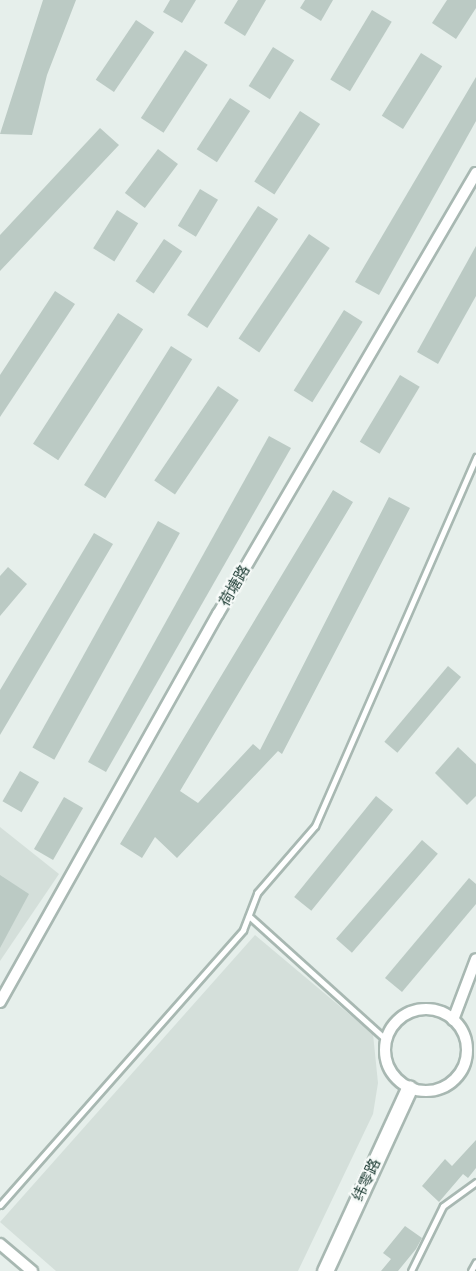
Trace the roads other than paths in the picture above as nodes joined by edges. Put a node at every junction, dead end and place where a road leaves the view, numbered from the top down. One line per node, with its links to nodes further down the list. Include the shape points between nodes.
1 (476, 173): 5 (street, 荷塘路, via 218,614)
2 (476, 457): 3 (lane, via 315,826 257,893)
3 (249, 916): 7 (lane); 10 (lane, via 243,930)
4 (476, 959): 6 (street)
5 (0, 1002)
6 (453, 1020): 7 (street, via 437,1010 417,1009 398,1021); 8 (street, via 466,1044 459,1074 440,1090)
7 (386, 1040): 8 (street, via 390,1070)
8 (409, 1088): 15 (street, 纬零路)
9 (476, 1182): 16 (lane, via 443,1206)
10 (0, 1205)
11 (0, 1244): 14 (street)
12 (476, 1262): 13 (lane)
13 (472, 1270)
14 (32, 1271)
15 (324, 1271)
16 (411, 1271)

